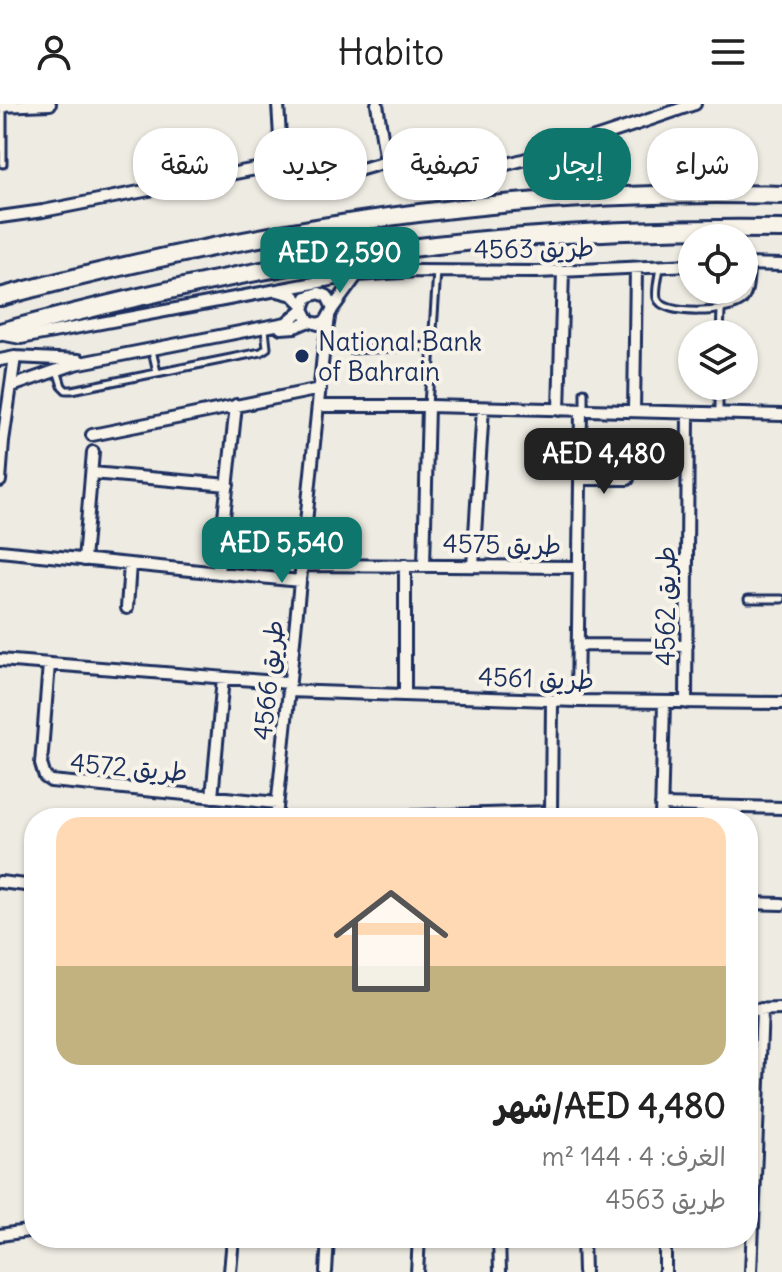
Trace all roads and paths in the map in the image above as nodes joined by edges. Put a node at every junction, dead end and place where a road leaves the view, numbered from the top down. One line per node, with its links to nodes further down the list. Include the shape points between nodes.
1 (40, 104): 2 (street); 6 (street)
2 (50, 104)
3 (278, 104): 7 (street)
4 (377, 104): 8 (street)
5 (695, 104): 9 (street)
6 (2, 106): 10 (lane)
7 (280, 128)
8 (383, 143)
9 (507, 163)
10 (3, 164)
11 (254, 169): 13 (street)
12 (782, 195): 24 (main road, via 615,197 387,215 180,252)
13 (0, 217)
14 (782, 229): 32 (main road, via 614,230 351,256 70,313)
15 (758, 264): 17 (street)
16 (678, 265): 18 (street, طريق 4563)
17 (782, 265)
18 (660, 266): 19 (street, طريق 4563); 27 (lane, via 657,299 662,306)
19 (636, 268): 21 (street, طريق 4563); 52 (street)
20 (437, 270): 21 (street, طريق 4563); 22 (street, طريق 4563); 33 (lane)
21 (563, 271): 50 (street)
22 (357, 275): 23 (street, طريق 4563); 28 (street)
23 (272, 290): 26 (street, via 293,295); 32 (street, طريق 4563, via 21,338)
24 (0, 297)
25 (741, 304): 27 (lane)
26 (303, 307): 28 (street, via 319,293 331,299); 30 (street); 31 (street, via 289,322)
27 (721, 311): 29 (lane)
28 (331, 313): 30 (street, via 322,323); 36 (street, طريق 4566)
29 (721, 320)
30 (312, 322): 31 (street); 36 (street, طريق 4566)
31 (260, 329): 34 (street); 41 (lane, via 267,345 264,352)
32 (0, 333)
33 (432, 346): 35 (lane); 48 (lane)
34 (152, 349): 39 (street); 41 (lane)
35 (350, 350)
36 (323, 355): 43 (street, طريق 4566)
37 (15, 357): 38 (street); 39 (street); 42 (street)
38 (0, 360)
39 (93, 360): 40 (street)
40 (57, 369): 41 (lane, via 69,391); 42 (street)
41 (157, 372)
42 (12, 386): 61 (street)
43 (320, 389): 46 (street); 47 (street, طريق 4566)
44 (584, 392): 51 (lane)
45 (719, 400): 54 (lane)
46 (236, 405): 56 (street); 62 (street)
47 (318, 406): 48 (street); 66 (street, طريق 4566)
48 (428, 406): 49 (street); 68 (street, طريق 4575)
49 (483, 408): 50 (street); 69 (street)
50 (559, 410): 51 (street)
51 (582, 410): 52 (street); 59 (street)
52 (634, 411): 53 (street)
53 (688, 413): 54 (street); 77 (street, طريق 4562)
54 (719, 413): 55 (street)
55 (782, 415)
56 (92, 435)
57 (93, 452): 58 (street)
58 (92, 473): 62 (street); 64 (street)
59 (580, 479): 60 (street); 70 (street)
60 (628, 479)
61 (0, 481)
62 (228, 485): 71 (street)
63 (0, 551): 64 (street)
64 (84, 560): 65 (street)
65 (130, 564): 71 (street); 75 (street)
66 (301, 565): 67 (street, طريق 4575); 72 (street, طريق 4566)
67 (405, 565): 68 (street, طريق 4575); 82 (street, طريق 4575)
68 (424, 565): 69 (street, طريق 4575)
69 (473, 566): 70 (street, طريق 4575)
70 (579, 567): 76 (street)
71 (218, 573): 72 (street)
72 (300, 581): 81 (street, طريق 4566)
73 (748, 599): 74 (lane)
74 (782, 599)
75 (127, 608)
76 (578, 645): 77 (street); 84 (street)
77 (687, 646): 86 (street, طريق 4562)
78 (0, 660): 79 (street)
79 (49, 664): 80 (street); 88 (street, طريق 4572, via 41,764 45,777 58,783)
80 (223, 678): 81 (street); 88 (street)
81 (289, 687): 82 (street, طريق 4561); 89 (street, طريق 4566)
82 (405, 695): 83 (street, طريق 4561)
83 (552, 701): 84 (street, طريق 4561); 92 (street)
84 (577, 701): 85 (street, طريق 4561)
85 (664, 703): 86 (street, طريق 4561); 90 (street, طريق 4562)
86 (686, 703): 87 (street, طريق 4561)
87 (782, 703)
88 (212, 797): 89 (street, طريق 4572)
89 (277, 803): 91 (street, طريق 4566)
90 (661, 805): 93 (street)
91 (277, 808)
92 (551, 808)
93 (782, 808)
94 (0, 882): 95 (street)
95 (24, 885)
96 (758, 903): 97 (street)
97 (782, 904)
98 (758, 1009): 99 (street)
99 (762, 1009): 100 (street); 101 (street)
100 (782, 1009)
101 (758, 1048)
102 (24, 1231): 103 (street)
103 (0, 1235)
104 (232, 1248): 111 (street)
105 (327, 1248): 112 (street)
106 (418, 1248): 113 (street)
107 (499, 1248): 114 (street)
108 (583, 1248): 115 (street)
109 (665, 1248): 116 (street)
110 (751, 1248): 117 (street)
111 (230, 1272)
112 (326, 1272)
113 (417, 1272)
114 (500, 1272)
115 (584, 1272)
116 (665, 1272)
117 (751, 1272)

